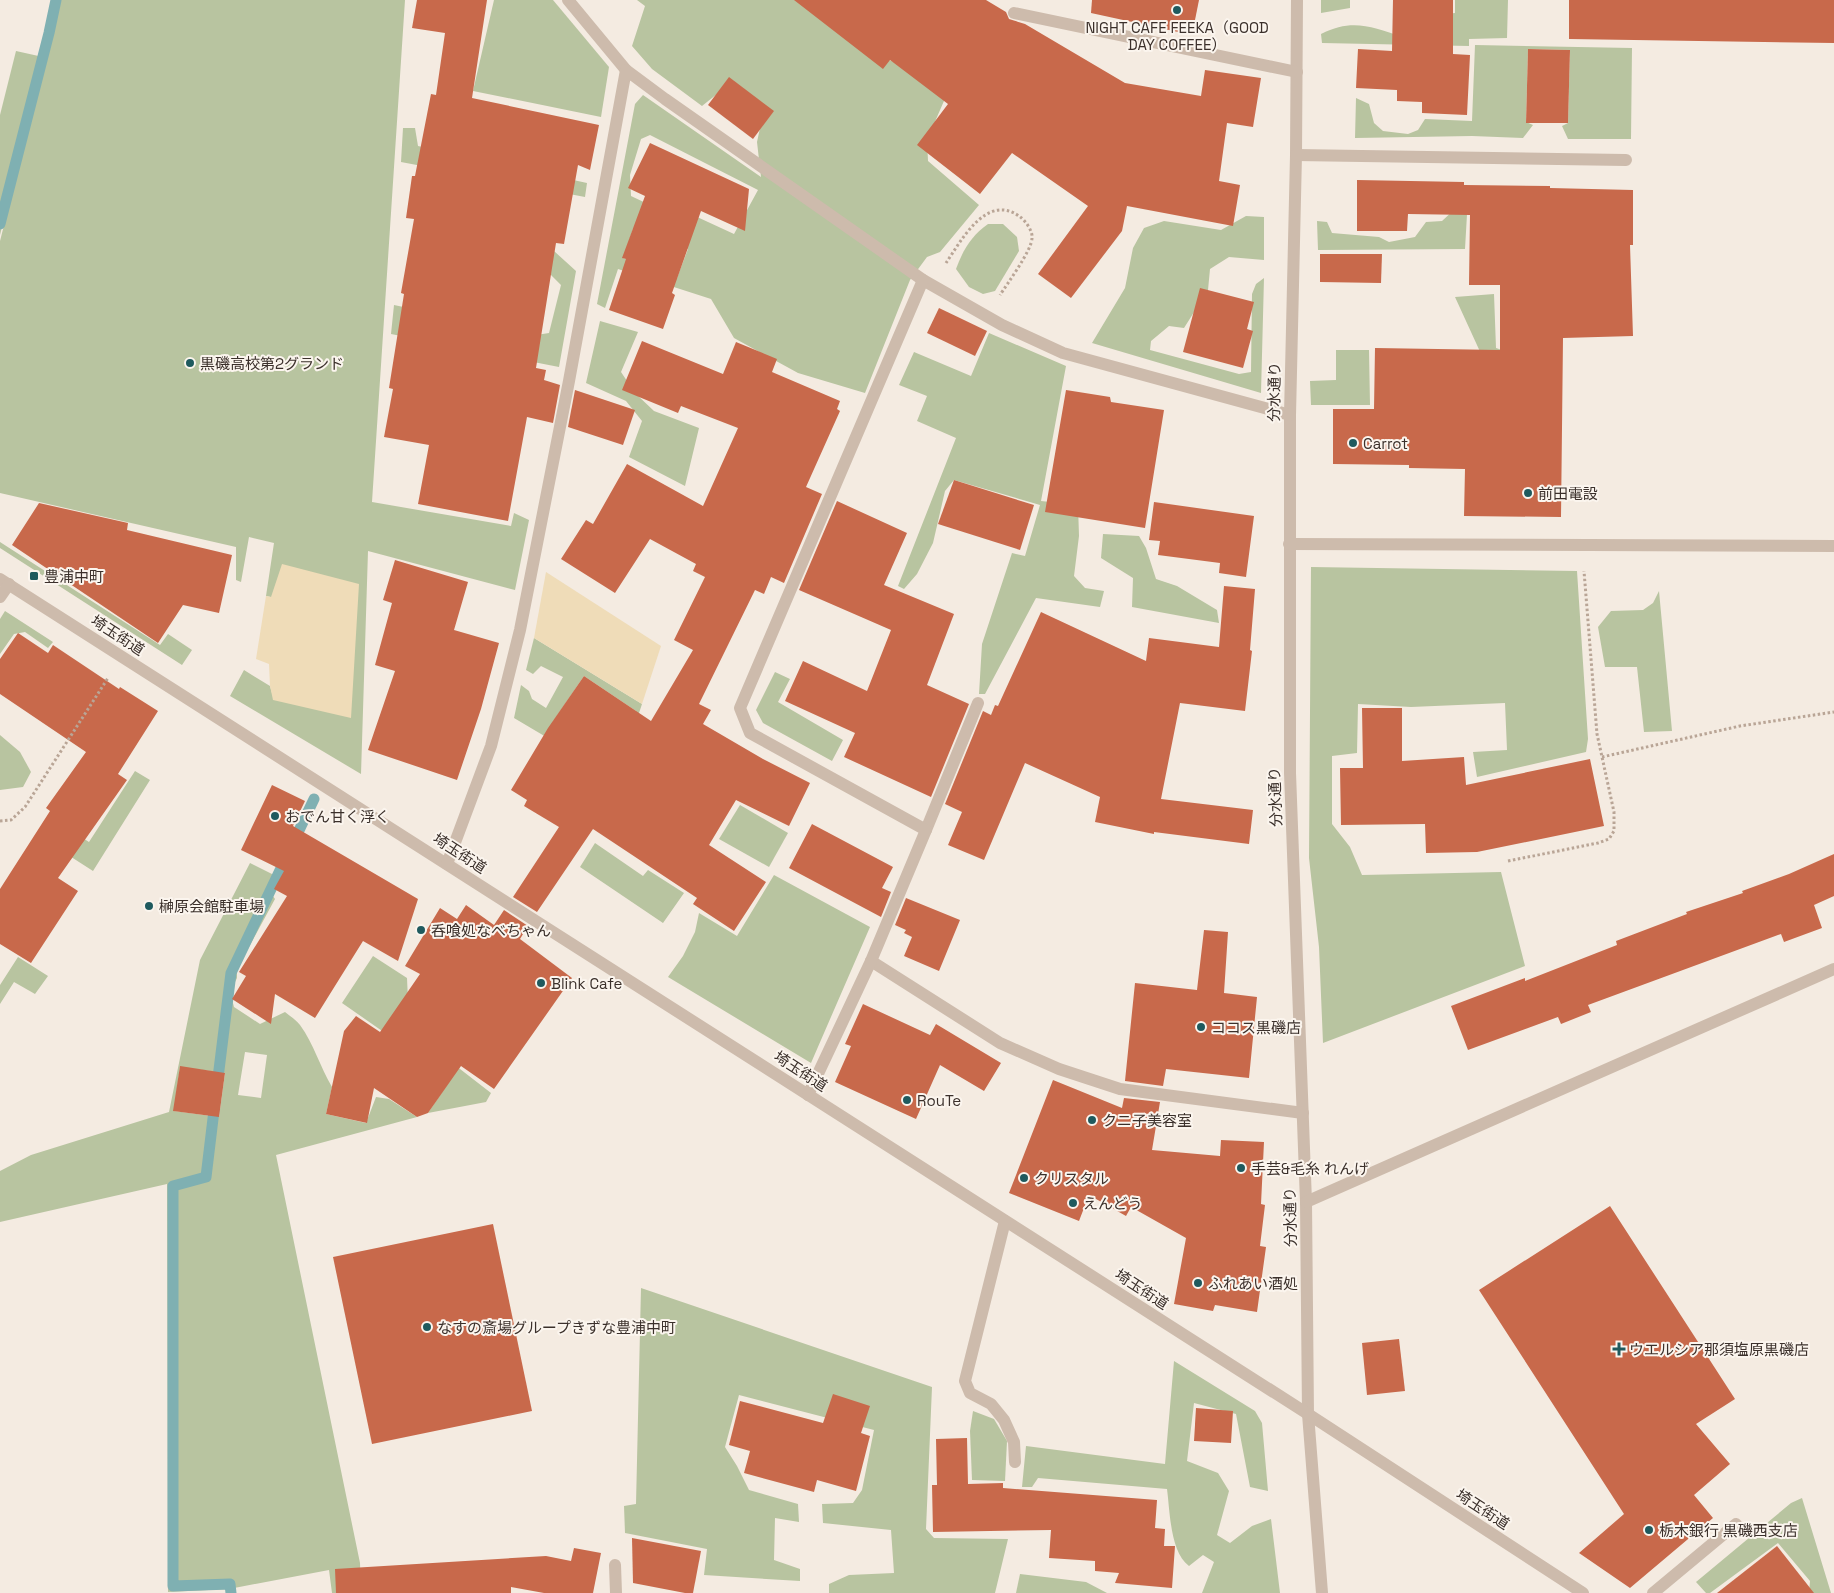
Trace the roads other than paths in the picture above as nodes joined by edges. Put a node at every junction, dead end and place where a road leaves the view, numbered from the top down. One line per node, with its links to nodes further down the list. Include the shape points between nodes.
1 (568, 0): 4 (street)
2 (1297, 0): 5 (street, 分水通り)
3 (1014, 13): 5 (street)
4 (626, 70): 8 (street); 16 (street, via 520,630 492,746)
5 (1297, 72): 6 (street, 分水通り)
6 (1296, 155): 7 (street); 9 (street, 分水通り)
7 (1626, 160)
8 (928, 282): 9 (street, via 987,316 1063,353); 15 (street, via 740,708 750,732)
9 (1290, 415): 10 (street, 分水通り)
10 (1289, 544): 11 (street); 20 (street, 分水通り, via 1290,773)
11 (1834, 546)
12 (4, 582): 13 (street); 16 (street, 埼玉街道)
13 (0, 597)
14 (978, 703): 15 (street)
15 (926, 830): 17 (street)
16 (447, 864): 19 (street, 埼玉街道)
17 (871, 961): 19 (street); 20 (street, via 1000,1043 1059,1069 1120,1089)
18 (1834, 969): 21 (street)
19 (808, 1095): 22 (street, 埼玉街道)
20 (1303, 1113): 21 (street, 分水通り)
21 (1306, 1202): 23 (street, 分水通り)
22 (1005, 1221): 23 (street, 埼玉街道); 24 (street, via 966,1381 970,1393 991,1404 1004,1420 1014,1442)
23 (1308, 1414): 28 (street, 分水通り); 29 (street, 埼玉街道)
24 (1015, 1462)
25 (1736, 1524): 30 (street)
26 (615, 1564): 27 (street)
27 (616, 1593)
28 (1322, 1593)
29 (1583, 1593)
30 (1654, 1593)

